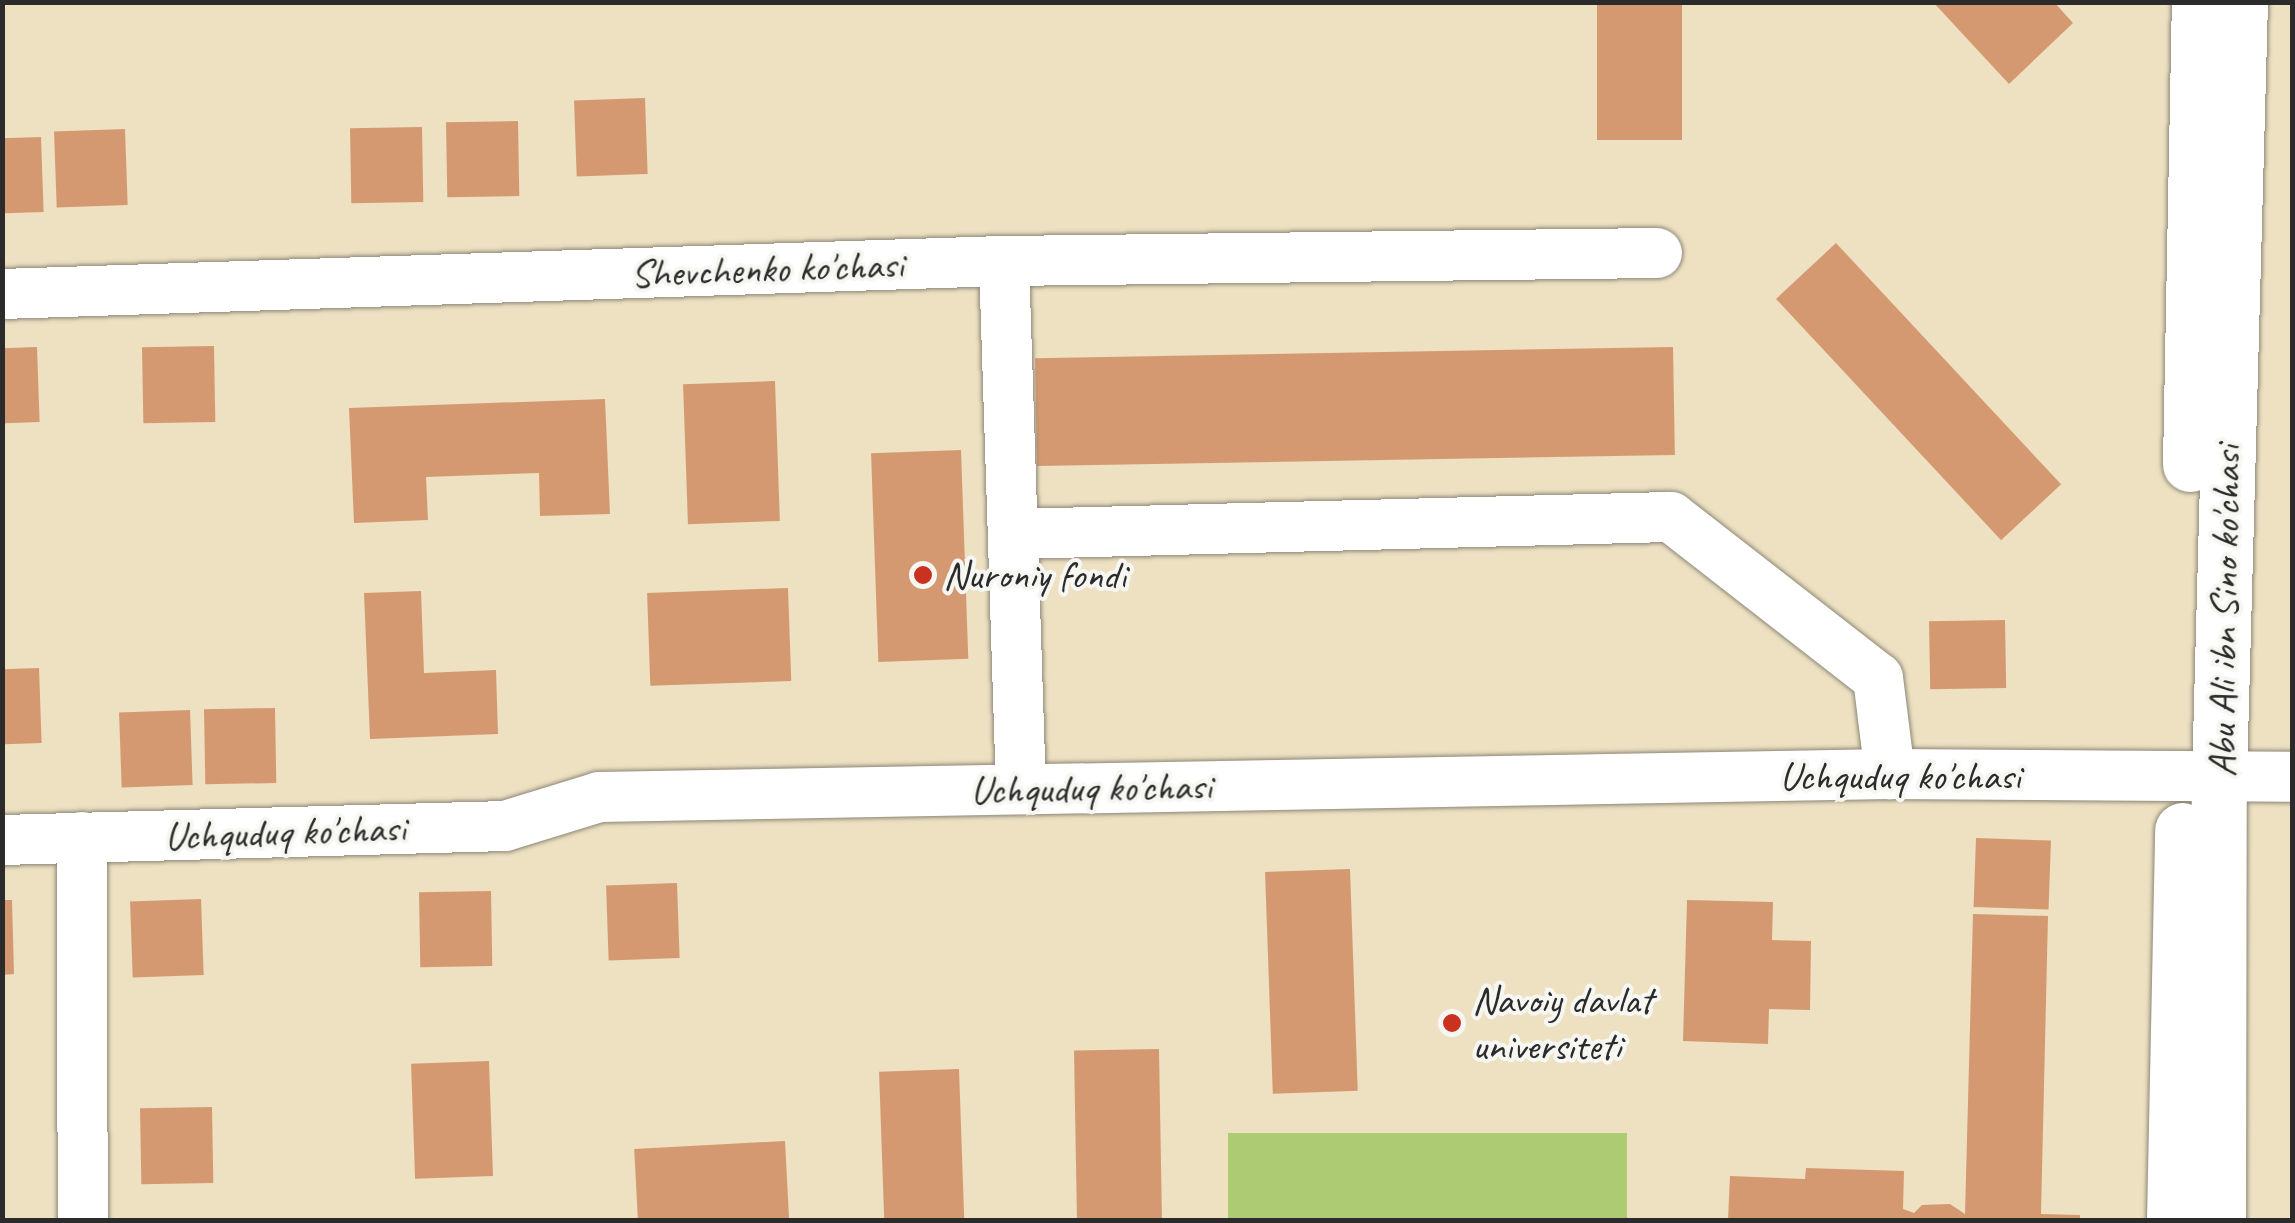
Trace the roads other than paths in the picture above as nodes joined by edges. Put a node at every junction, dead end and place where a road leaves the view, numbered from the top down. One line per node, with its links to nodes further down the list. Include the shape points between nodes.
1 (2199, 2): 8 (street, Abu Ali ibn Sino ko'chasi)
2 (2240, 2): 8 (street, Abu Ali ibn Sino ko'chasi)
3 (1657, 253): 4 (street, Shevchenko ko'chasi)
4 (1004, 261): 5 (street, Shevchenko ko'chasi); 6 (street)
5 (2, 294)
6 (1016, 534): 7 (street, via 1672,517 1878,678); 10 (street)
7 (1890, 774): 8 (street, Uchquduq ko'chasi); 10 (street, Uchquduq ko'chasi)
8 (2201, 776): 9 (street, Uchquduq ko'chasi); 14 (street, Abu Ali ibn Sino ko'chasi); 15 (street, Abu Ali ibn Sino ko'chasi)
9 (2292, 777)
10 (1020, 789): 11 (street, Uchquduq ko'chasi, via 599,797 505,826)
11 (82, 837): 12 (street, Uchquduq ko'chasi); 13 (street)
12 (2, 840)
13 (84, 1220)
14 (2174, 1220)
15 (2218, 1220)

